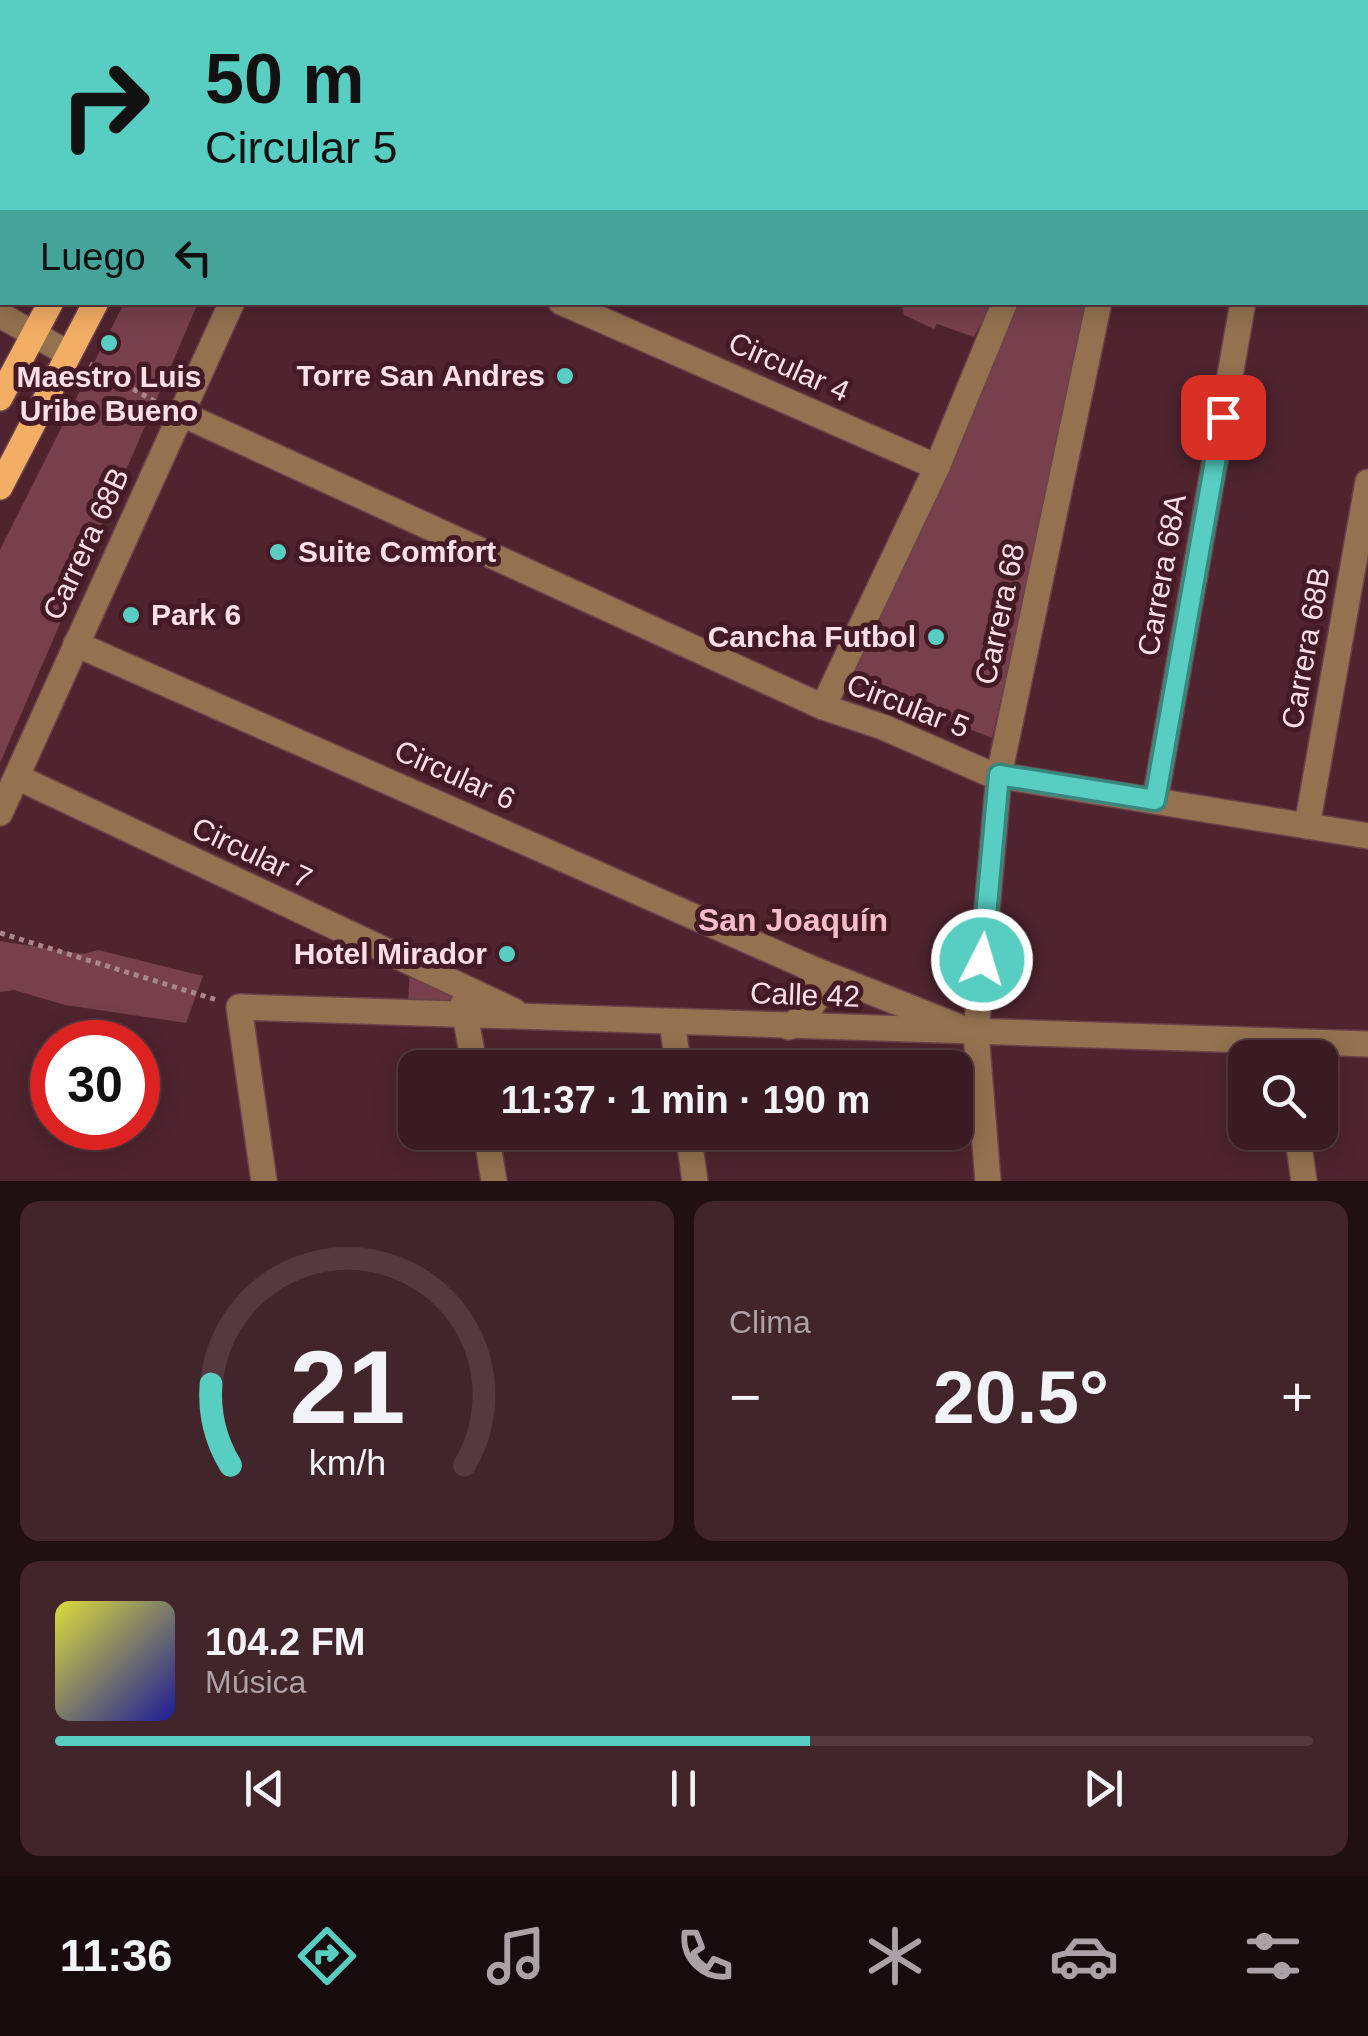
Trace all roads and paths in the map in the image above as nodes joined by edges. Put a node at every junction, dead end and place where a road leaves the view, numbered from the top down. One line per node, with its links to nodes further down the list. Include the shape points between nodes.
1 (48, 305): 9 (main road)
2 (95, 305): 10 (main road)
3 (231, 305): 12 (street, Carrera 68B)
4 (568, 305): 13 (street, Circular 4)
5 (1005, 305): 13 (street)
6 (1098, 305): 18 (street, Carrera 68)
7 (1242, 305): 20 (street, Carrera 68A)
8 (0, 316): 9 (street)
9 (33, 334): 10 (street); 11 (main road)
10 (80, 359): 12 (path); 15 (main road)
11 (0, 398)
12 (182, 414): 16 (street, Carrera 68B); 17 (street, Circular 5)
13 (937, 466): 17 (street)
14 (1368, 482): 22 (street, Carrera 68B)
15 (0, 487)
16 (76, 644): 19 (street, Carrera 68B); 25 (street, Circular 6)
17 (823, 707): 18 (street, Circular 5)
18 (999, 775): 20 (street, Circular 5); 32 (street, Carrera 68)
19 (16, 777): 21 (street, Carrera 68B); 26 (street, Circular 7)
20 (1155, 800): 22 (street, Circular 5)
21 (0, 813)
22 (1307, 826): 23 (street, Circular 5)
23 (1368, 836)
24 (0, 933): 27 (path)
25 (808, 967): 31 (street, via 819,994); 32 (street, Circular 6)
26 (459, 987): 28 (street); 29 (street, Circular 7)
27 (239, 1007): 28 (street, Calle 42); 41 (street)
28 (466, 1016): 29 (street, Calle 42); 36 (street)
29 (531, 1018): 30 (street, Calle 42)
30 (672, 1023): 31 (street, Calle 42); 37 (street)
31 (789, 1027): 32 (street, Calle 42)
32 (976, 1034): 35 (street, Calle 42); 44 (street, Carrera 68)
33 (1368, 1044): 34 (street, Calle 42)
34 (1338, 1047)
35 (1228, 1048)
36 (472, 1050)
37 (676, 1050)
38 (489, 1150): 42 (street)
39 (691, 1150): 43 (street)
40 (1299, 1150): 45 (street)
41 (264, 1181)
42 (494, 1181)
43 (695, 1181)
44 (988, 1181)
45 (1304, 1181)

